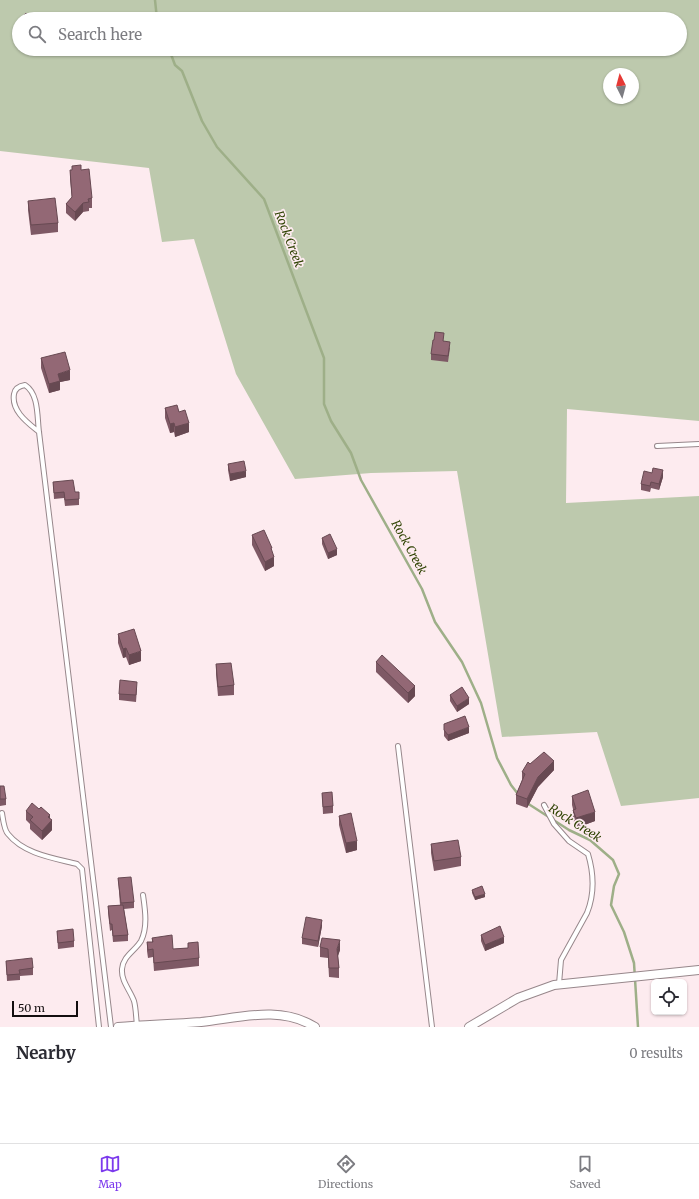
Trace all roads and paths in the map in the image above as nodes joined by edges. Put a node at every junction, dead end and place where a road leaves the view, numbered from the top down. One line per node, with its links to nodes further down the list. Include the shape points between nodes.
1 (39, 432): 1 (lane, via 33,395 25,385 18,386 14,391 14,406); 13 (lane)
2 (699, 444): 3 (lane)
3 (657, 446)
4 (398, 746): 16 (lane)
5 (544, 805): 9 (lane, via 554,824 569,841 588,854 593,877 587,913 561,960)
6 (2, 813): 12 (lane, via 7,833 17,842 33,852 77,864 82,869)
7 (143, 895): 11 (lane, via 143,934 136,948 124,962 122,970 134,1002)
8 (699, 970): 9 (street)
9 (559, 984): 17 (street, via 518,998)
10 (198, 1024): 11 (street); 15 (street, via 275,1014 295,1017)
11 (137, 1026): 14 (street)
12 (99, 1027)
13 (111, 1027)
14 (118, 1027)
15 (315, 1027)
16 (432, 1027)
17 (469, 1027)

